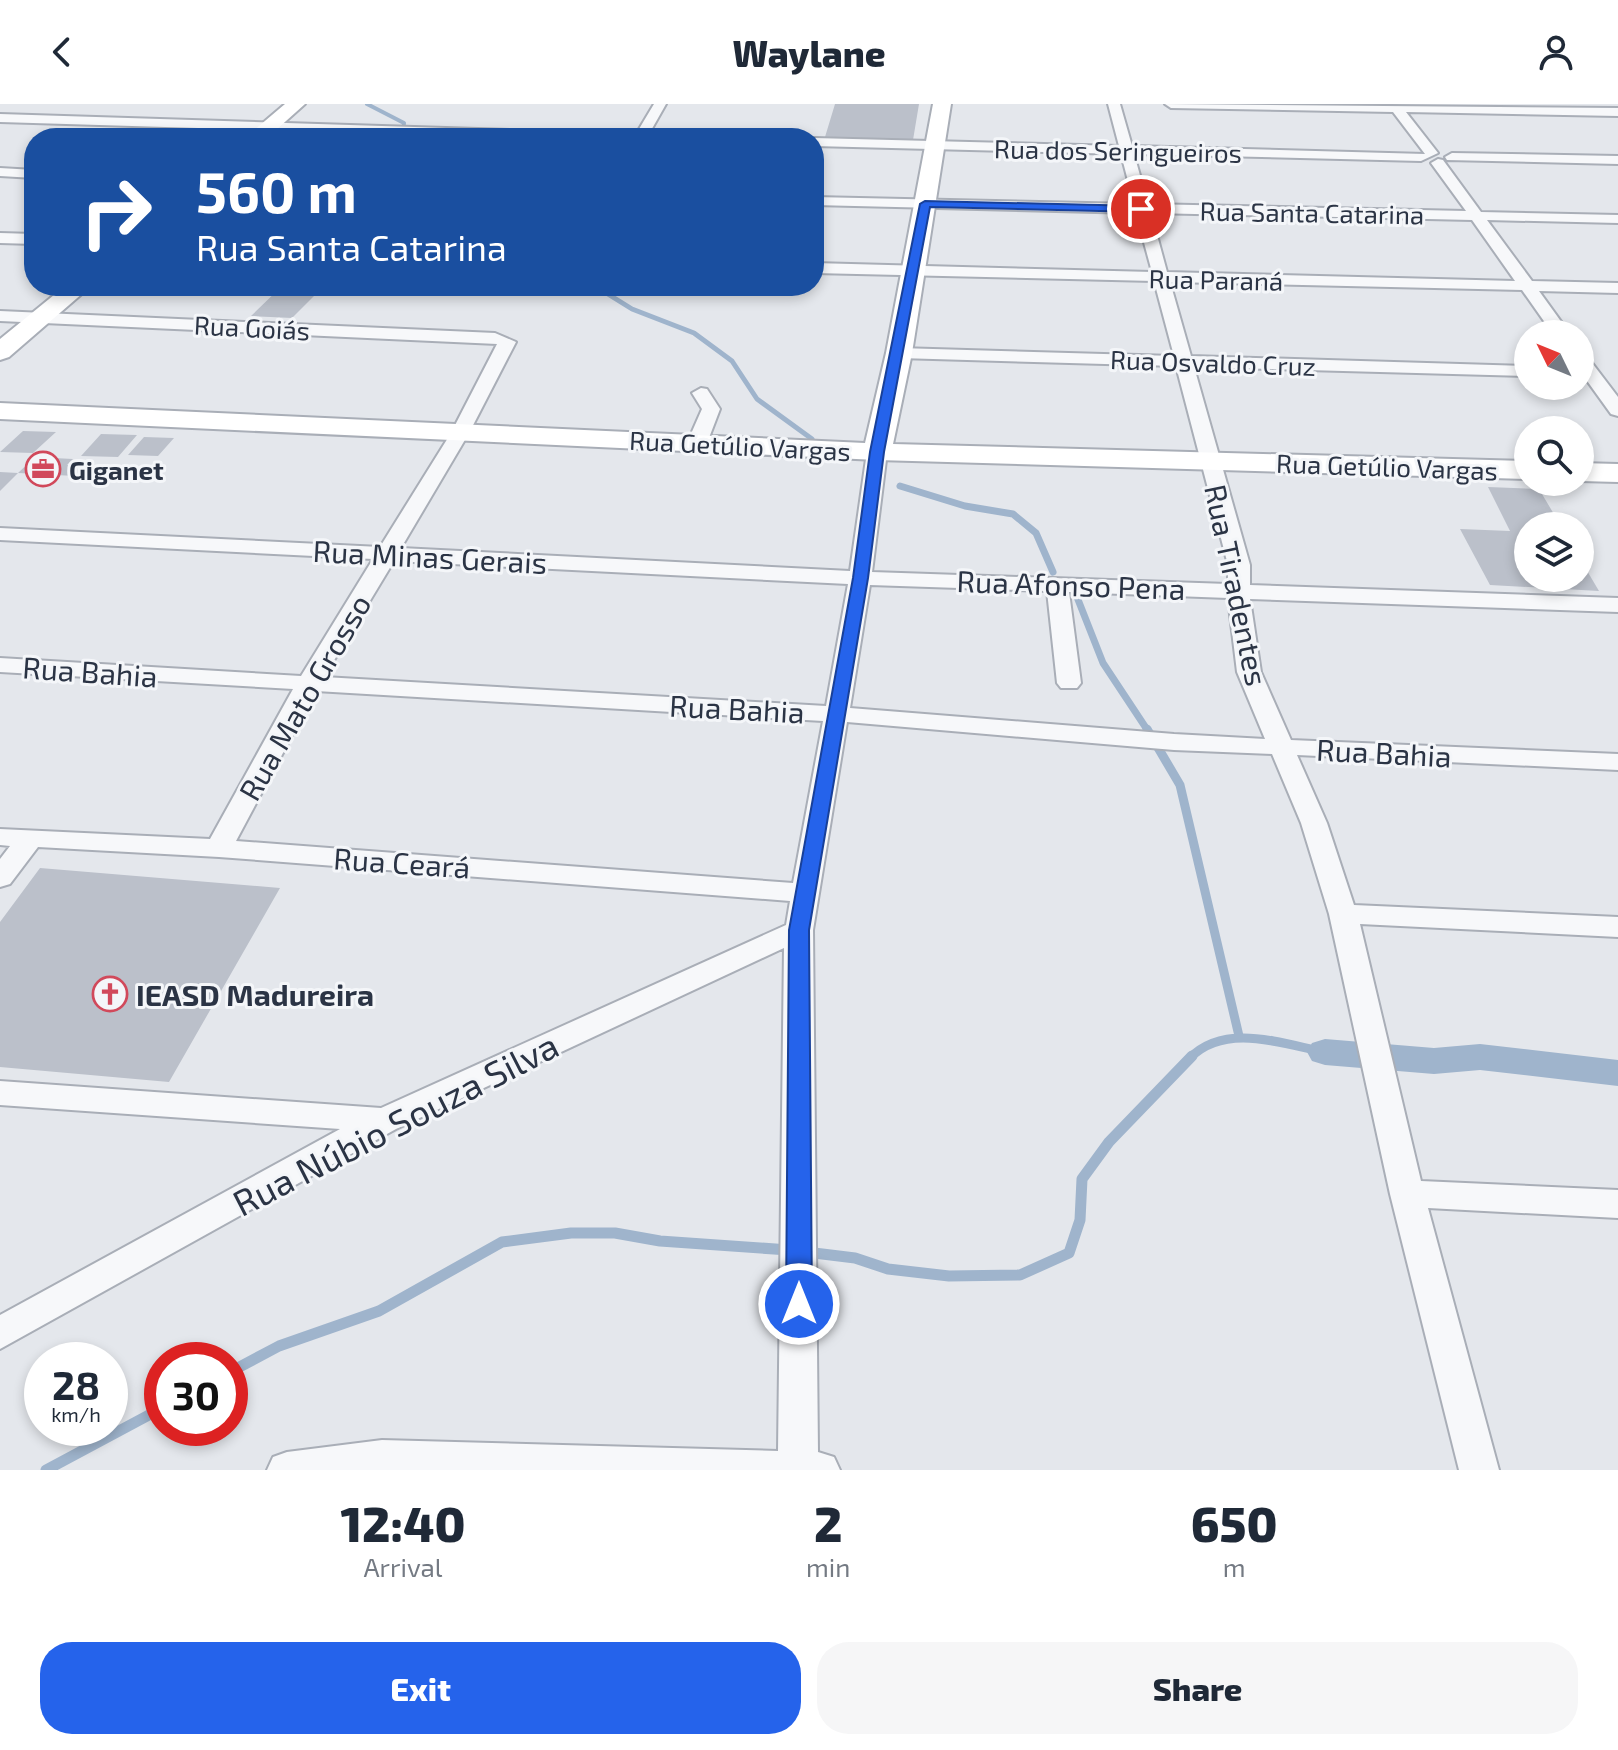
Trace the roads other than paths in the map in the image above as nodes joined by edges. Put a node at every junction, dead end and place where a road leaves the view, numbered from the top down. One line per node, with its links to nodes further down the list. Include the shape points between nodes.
1 (660, 104): 11 (street)
2 (942, 104): 13 (street)
3 (1114, 104): 14 (street, Rua Tiradentes)
4 (1171, 104): 6 (street)
5 (292, 105): 10 (street)
6 (1396, 106): 7 (street); 15 (street)
7 (1618, 112)
8 (0, 118): 9 (street)
9 (188, 128)
10 (267, 128)
11 (646, 128)
12 (824, 142): 13 (street, Rua dos Seringueiros)
13 (936, 146): 14 (street, Rua dos Seringueiros); 20 (street)
14 (1127, 151): 15 (street, Rua dos Seringueiros); 21 (street, Rua Tiradentes)
15 (1436, 157): 16 (street, Rua dos Seringueiros); 22 (street)
16 (1618, 160)
17 (0, 172): 18 (street)
18 (24, 173)
19 (824, 201): 20 (street, Rua Santa Catarina)
20 (925, 204): 21 (street, Rua Santa Catarina); 27 (street)
21 (1141, 209): 22 (street, Rua Santa Catarina); 28 (street, Rua Tiradentes)
22 (1477, 215): 23 (street, Rua Santa Catarina); 29 (street)
23 (1618, 219)
24 (0, 238): 25 (street)
25 (24, 239)
26 (824, 268): 27 (street, Rua Paraná)
27 (910, 272): 28 (street, Rua Paraná); 37 (street)
28 (1163, 278): 29 (street, Rua Paraná); 38 (street, Rua Tiradentes)
29 (1526, 285): 30 (street, Rua Paraná); 34 (street)
30 (1618, 288)
31 (67, 296): 33 (street)
32 (0, 316): 33 (street, Rua Goiás)
33 (41, 318): 35 (street, Rua Goiás); 36 (street)
34 (1552, 320)
35 (504, 340): 46 (street, Rua Mato Grosso, via 508,345)
36 (0, 352)
37 (899, 353): 38 (street, Rua Osvaldo Cruz); 48 (street)
38 (1185, 362): 40 (street, Rua Osvaldo Cruz); 49 (street, Rua Tiradentes)
39 (1594, 370): 41 (street)
40 (1514, 371)
41 (1613, 373)
42 (1594, 381): 44 (street)
43 (701, 393): 47 (street, via 711,409)
44 (1618, 410)
45 (0, 411): 46 (street, Rua Getúlio Vargas)
46 (460, 433): 47 (street, Rua Getúlio Vargas); 54 (street, Rua Mato Grosso)
47 (697, 443): 48 (street, Rua Getúlio Vargas)
48 (877, 452): 49 (street, Rua Getúlio Vargas); 55 (street)
49 (1210, 460): 50 (street, Rua Getúlio Vargas); 57 (street, Rua Tiradentes, via 1239,565)
50 (1514, 470)
51 (1594, 472): 52 (street)
52 (1618, 473)
53 (0, 534): 54 (street, Rua Minas Gerais)
54 (388, 554): 55 (street, Rua Minas Gerais); 61 (street, Rua Mato Grosso)
55 (860, 578): 56 (street, Rua Afonso Pena); 62 (street)
56 (1057, 584): 57 (street, Rua Afonso Pena); 60 (street)
57 (1239, 590): 58 (street, Rua Afonso Pena); 63 (street, Rua Tiradentes, via 1249,672)
58 (1618, 605)
59 (0, 665): 61 (street, Rua Bahia)
60 (1069, 683)
61 (308, 684): 62 (street, Rua Bahia); 67 (street, Rua Mato Grosso)
62 (835, 714): 63 (street, Rua Bahia); 69 (street)
63 (1281, 747): 64 (street, Rua Bahia); 70 (street, Rua Tiradentes, via 1314,823)
64 (1618, 762)
65 (0, 837): 66 (street, Rua Ceará)
66 (30, 839): 67 (street, Rua Ceará); 68 (street)
67 (219, 848): 69 (street, Rua Ceará)
68 (0, 878)
69 (804, 893): 72 (street)
70 (1343, 914): 71 (street); 75 (street, Rua Tiradentes)
71 (1618, 927)
72 (799, 930): 74 (street, Rua Núbio Souza Silva); 79 (street)
73 (0, 1093): 74 (street)
74 (384, 1120): 77 (street, Rua Núbio Souza Silva)
75 (1407, 1194): 76 (street); 81 (street, Rua Tiradentes)
76 (1618, 1204)
77 (0, 1333)
78 (287, 1470): 79 (street, via 382,1458)
79 (798, 1470): 80 (street)
80 (820, 1470)
81 (1479, 1470)

